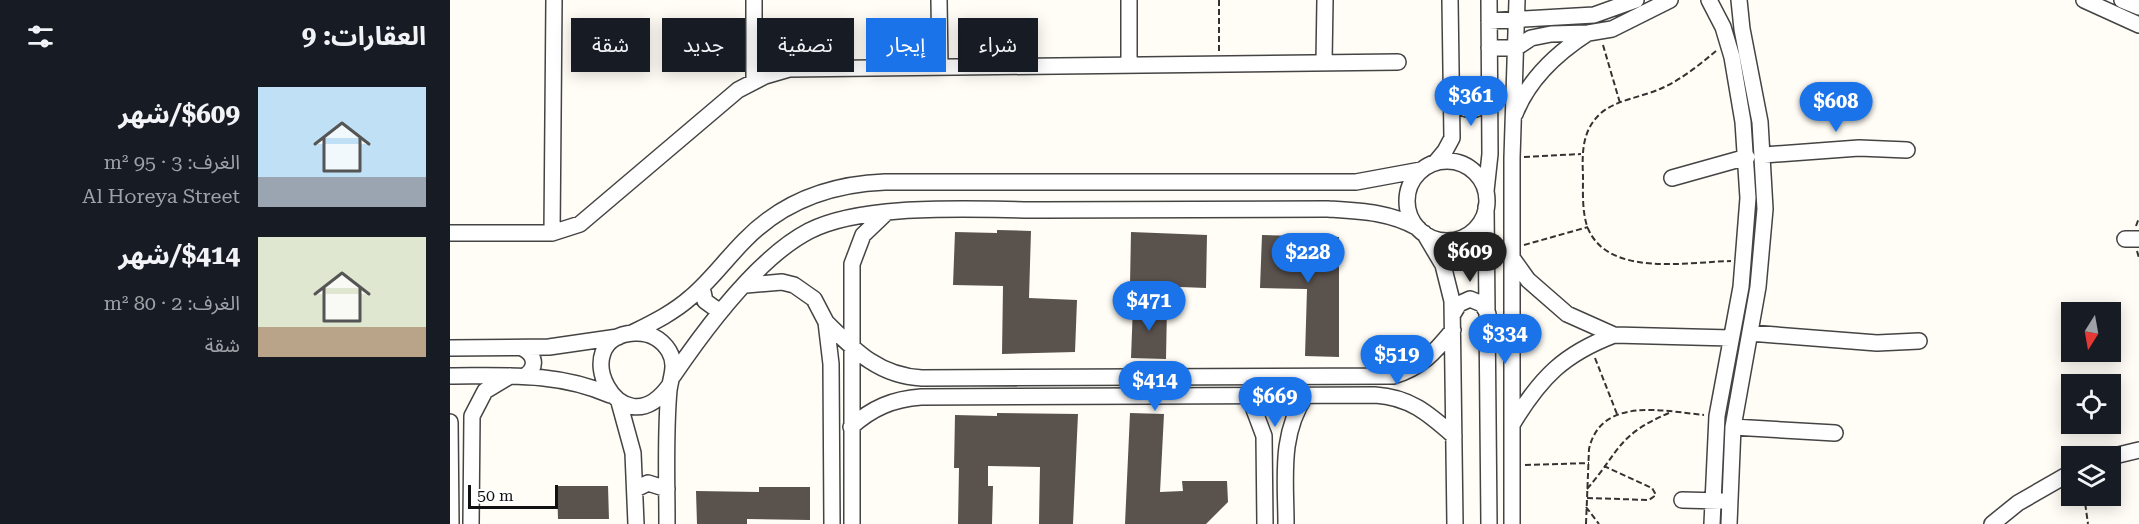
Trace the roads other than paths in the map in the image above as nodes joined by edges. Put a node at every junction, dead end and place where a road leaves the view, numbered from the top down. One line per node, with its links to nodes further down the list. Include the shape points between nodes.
1 (554, 0): 50 (street)
2 (754, 0): 29 (street)
3 (939, 0): 17 (street)
4 (1129, 0): 26 (street)
5 (1325, 0): 24 (street)
6 (1450, 0): 30 (street)
7 (1489, 0): 19 (street)
8 (1517, 0): 18 (street)
9 (1636, 0): 18 (street, via 1594,15)
10 (1670, 0): 21 (street, via 1624,25)
11 (1709, 0): 12 (street); 35 (street, via 1728,41)
12 (1730, 0)
13 (1739, 0): 33 (street)
14 (2122, 0): 16 (street)
15 (2088, 1): 20 (street)
16 (2139, 7)
17 (939, 18)
18 (1518, 18): 19 (street); 23 (street)
19 (1489, 21): 22 (street)
20 (2139, 25)
21 (1594, 32): 23 (street, via 1531,38); 32 (street, via 1572,44 1542,70)
22 (1489, 48): 23 (street); 31 (street)
23 (1516, 48): 32 (street)
24 (1324, 62): 25 (street); 26 (street)
25 (1398, 62)
26 (1129, 64): 27 (street)
27 (946, 66)
28 (866, 67): 29 (street, via 801,68)
29 (754, 81): 50 (street, via 738,90 590,217)
30 (1453, 99): 31 (street, via 1471,110); 36 (street, via 1452,138)
31 (1490, 100): 42 (street)
32 (1513, 119): 51 (street)
33 (1763, 150): 34 (street); 35 (street); 59 (street, via 1763,236)
34 (1907, 150)
35 (1746, 152): 38 (street); 62 (street, via 1745,261)
36 (1435, 163): 37 (street); 42 (street, via 1451,161 1467,166)
37 (1421, 170): 41 (street, via 1356,182); 48 (street, via 1411,183 1407,199 1409,214)
38 (1672, 178)
39 (972, 182): 40 (street); 45 (street); 53 (street, via 866,183 809,196 759,226)
40 (1171, 182): 41 (street); 46 (street)
41 (1329, 182): 44 (street, via 1336,188 1337,198)
42 (1486, 191): 43 (street)
43 (1486, 207): 48 (street, via 1476,229 1462,238 1446,241); 56 (street)
44 (1328, 209): 46 (street); 48 (street, via 1377,213 1401,219)
45 (972, 210): 46 (street); 47 (street)
46 (1170, 210)
47 (886, 213): 52 (street, via 845,218 808,232 776,255); 64 (street, via 863,235 852,264)
48 (1421, 231): 55 (street, via 1443,265)
49 (450, 233): 50 (street)
50 (552, 233)
51 (1513, 253): 61 (street, via 1528,280 1560,309); 80 (street)
52 (746, 285): 54 (street); 57 (street, via 794,285 814,298)
53 (702, 287): 54 (street, via 705,301); 60 (street, via 676,309)
54 (723, 309): 72 (street)
55 (1453, 314): 56 (street, via 1459,304 1470,299 1482,304); 58 (street)
56 (1488, 314): 106 (street)
57 (826, 322): 64 (street); 101 (street, via 831,364)
58 (1454, 330): 69 (street, via 1426,362 1411,371); 84 (street)
59 (1750, 333): 63 (street, via 1866,343); 82 (street)
60 (626, 334): 66 (street, via 572,346); 72 (street, via 654,337 664,344 674,364); 77 (street, via 611,342 600,363 604,385)
61 (1614, 335): 62 (street); 80 (street, via 1590,344 1553,369)
62 (1731, 338): 95 (street, via 1717,416)
63 (1919, 340)
64 (851, 347): 70 (street, via 877,368); 81 (street)
65 (450, 348): 66 (street)
66 (522, 348): 68 (street, via 534,361 532,370)
67 (450, 376): 68 (street)
68 (518, 376): 77 (street, via 569,380); 86 (street, via 497,382 477,403 472,416)
69 (1375, 376): 71 (street); 74 (street, via 1381,384)
70 (909, 377): 71 (street); 78 (street, via 903,388)
71 (1177, 377): 75 (street)
72 (671, 381): 77 (street, via 653,402 630,405); 93 (street)
73 (1306, 395): 74 (street); 76 (street); 87 (street, via 1291,421)
74 (1375, 395): 84 (street, via 1416,405)
75 (1178, 396): 76 (street); 78 (street)
76 (1249, 396): 89 (street, via 1261,422)
77 (615, 398): 92 (street, via 630,436)
78 (909, 398): 81 (street, via 878,407)
79 (450, 422): 85 (street)
80 (1512, 425): 107 (street)
81 (851, 427): 102 (street)
82 (1733, 427): 83 (street); 96 (street)
83 (1835, 433)
84 (1454, 436): 105 (street)
85 (451, 444): 86 (street, via 459,440); 97 (street)
86 (471, 445): 98 (street)
87 (1286, 450): 89 (street, via 1277,444); 104 (street)
88 (2139, 450): 90 (street)
89 (1265, 451): 103 (street)
90 (2121, 454)
91 (2061, 478): 110 (street, via 2018,503)
92 (636, 489): 93 (street, via 648,483); 99 (street)
93 (667, 489): 100 (street)
94 (1682, 500): 95 (street)
95 (1712, 501): 96 (street); 108 (street)
96 (1729, 501): 109 (street)
97 (451, 522)
98 (471, 524)
99 (636, 524)
100 (667, 524)
101 (832, 524)
102 (852, 524)
103 (1265, 524)
104 (1286, 524)
105 (1455, 524)
106 (1489, 524)
107 (1512, 524)
108 (1712, 524)
109 (1729, 524)
110 (1992, 524)

